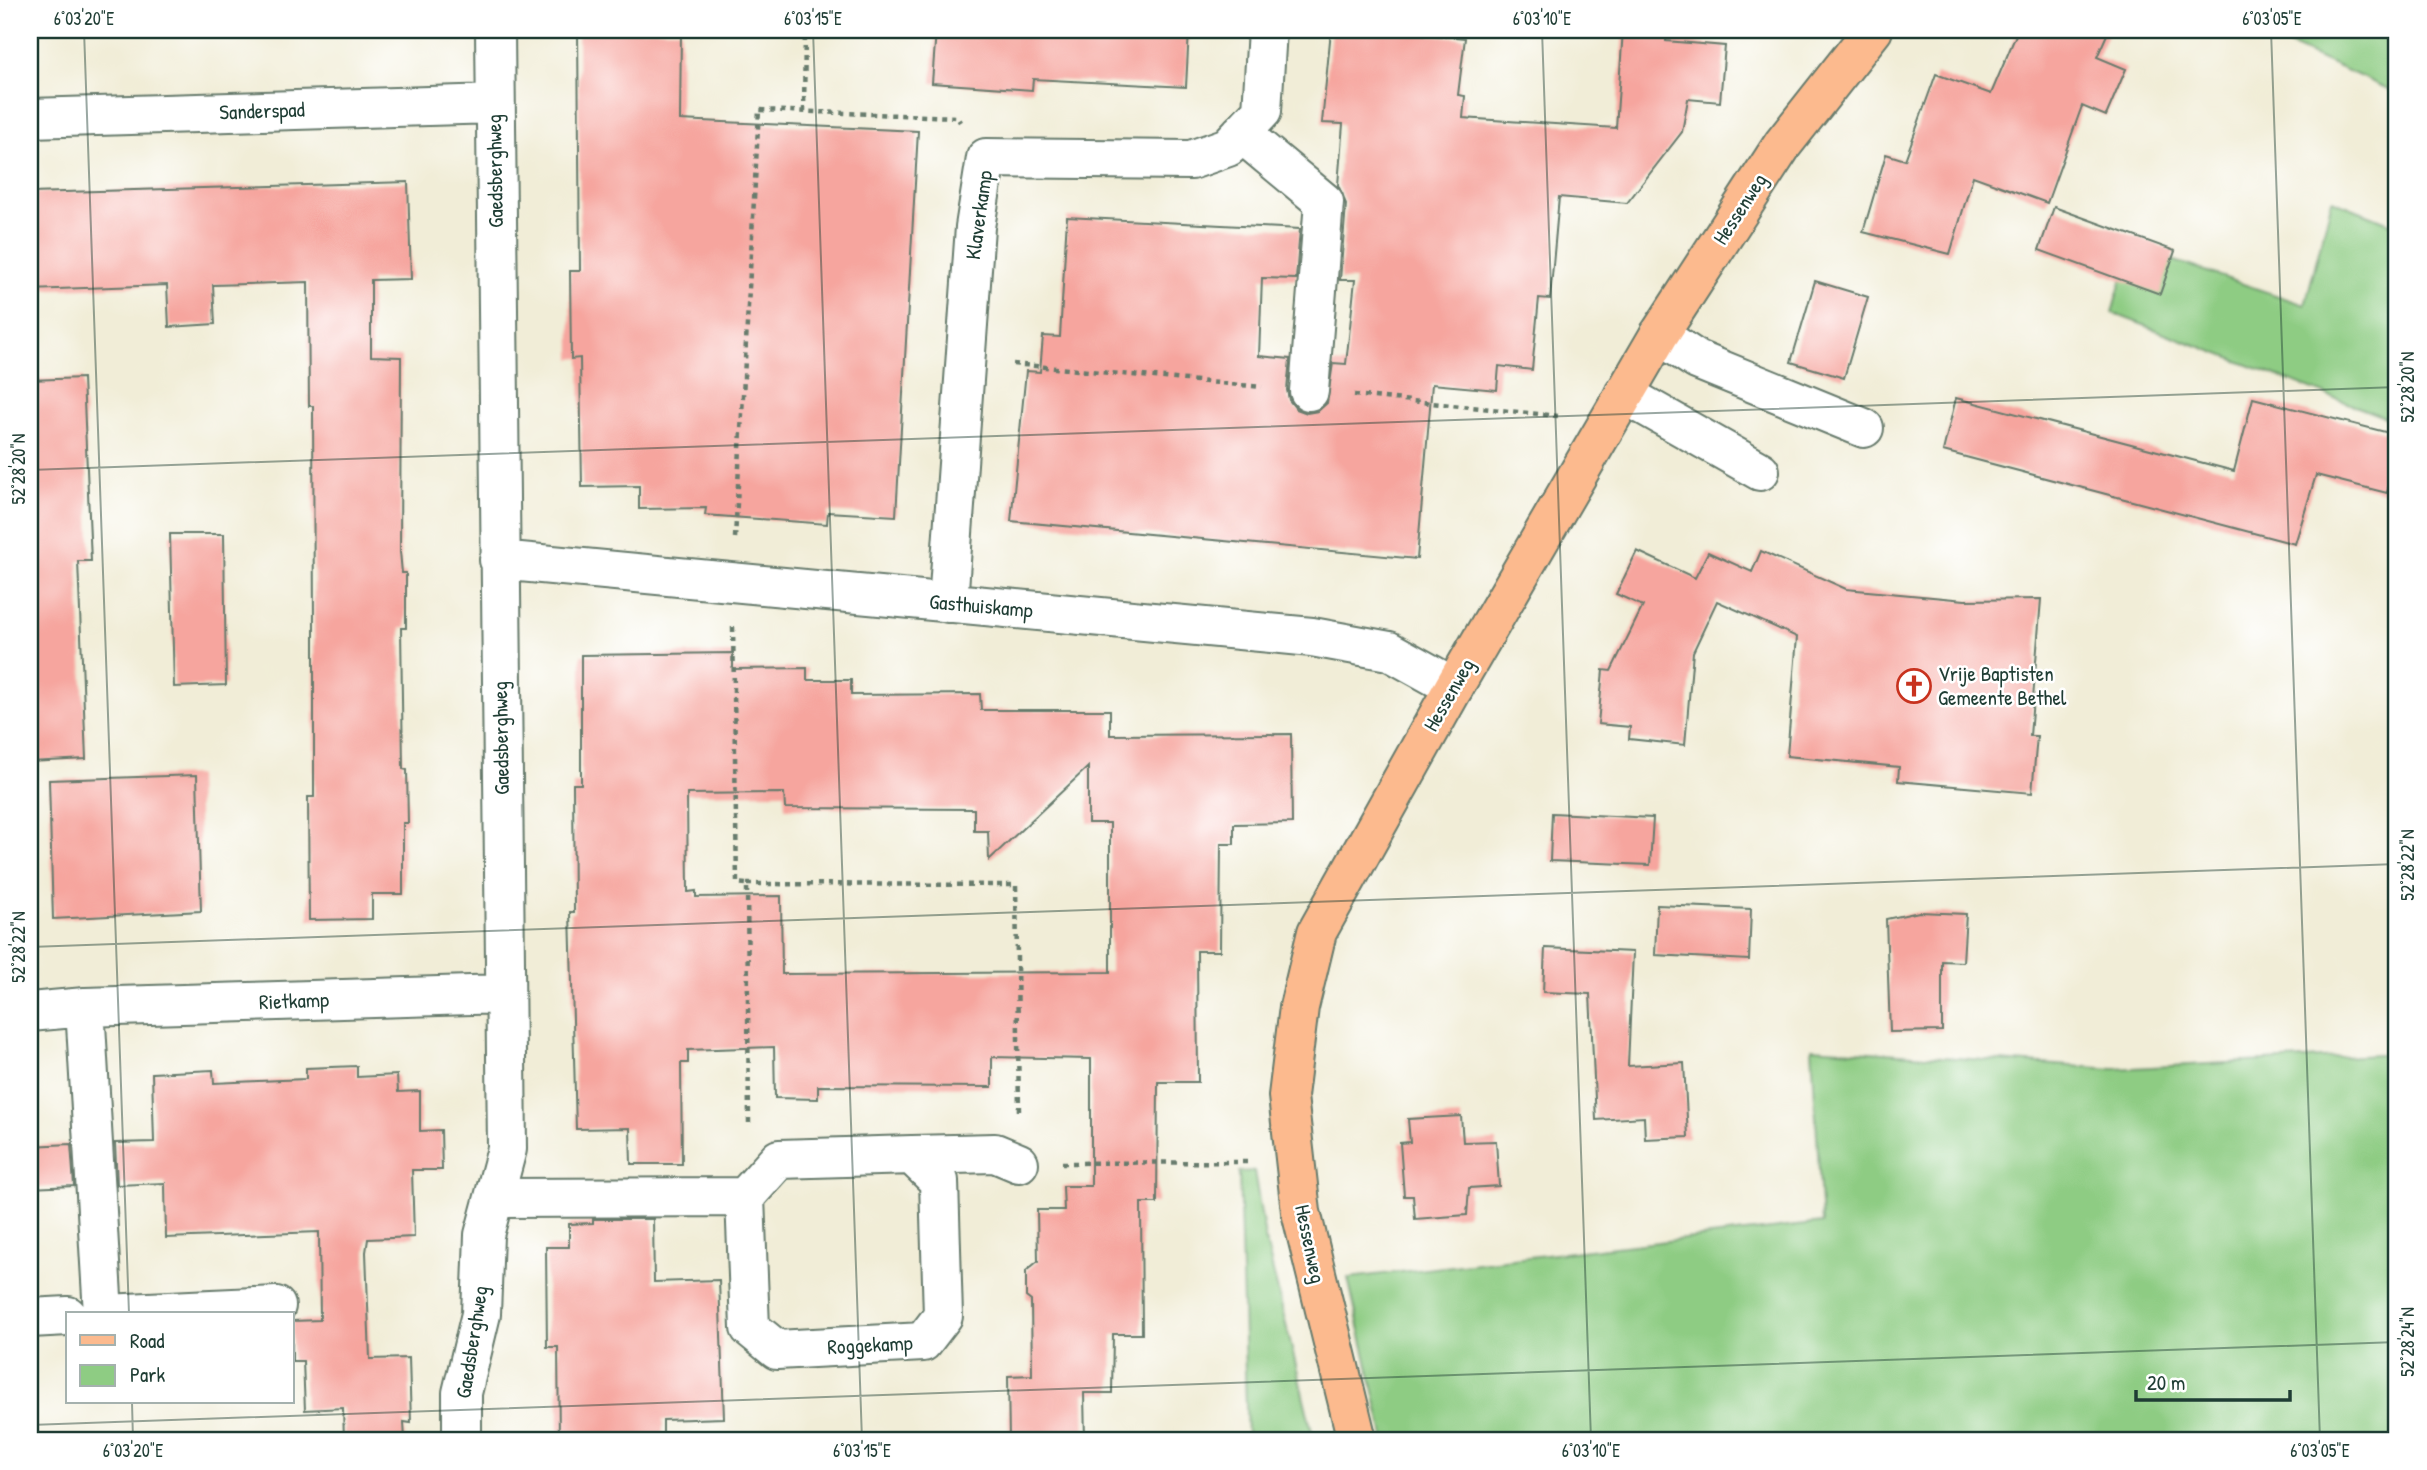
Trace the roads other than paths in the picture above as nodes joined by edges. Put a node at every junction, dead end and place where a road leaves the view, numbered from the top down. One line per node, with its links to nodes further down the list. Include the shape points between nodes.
1 (495, 30): 4 (street, Gaedsberghweg)
2 (1267, 30): 6 (street, Klaverkamp, via 1262,111)
3 (1873, 30): 7 (main road, Hessenweg, via 1783,144)
4 (495, 104): 5 (street, Sanderspad); 12 (street, Gaedsberghweg)
5 (30, 118)
6 (1241, 133): 8 (street, via 1324,202); 13 (street, Klaverkamp, via 1228,147 1191,160 989,158 975,227)
7 (1659, 335): 9 (main road, Hessenweg); 10 (street, via 1698,360)
8 (1309, 391)
9 (1624, 394): 11 (street); 14 (main road, Hessenweg)
10 (1864, 428)
11 (1760, 471)
12 (499, 561): 13 (street, Gasthuiskamp); 15 (street, Gaedsberghweg)
13 (948, 603): 14 (street, Gasthuiskamp, via 1312,637 1389,651)
14 (1454, 687): 28 (main road, Hessenweg, via 1317,932 1298,1007 1289,1096 1301,1212)
15 (503, 994): 16 (street, Rietkamp); 21 (street, Gaedsberghweg, via 507,1149)
16 (85, 1007): 17 (street, Rietkamp); 23 (street)
17 (30, 1012)
18 (912, 1155): 19 (street, via 995,1153); 20 (street, via 779,1159); 20 (street, Roggekamp, via 939,1181 943,1316 923,1342 777,1350 750,1328)
19 (1019, 1163)
20 (745, 1196): 21 (street)
21 (495, 1198): 27 (street, Gaedsberghweg, via 484,1235 481,1314 462,1393)
22 (276, 1306): 24 (street)
23 (104, 1312)
24 (147, 1312)
25 (66, 1316): 26 (street)
26 (30, 1318)
27 (462, 1440)
28 (1357, 1440)

